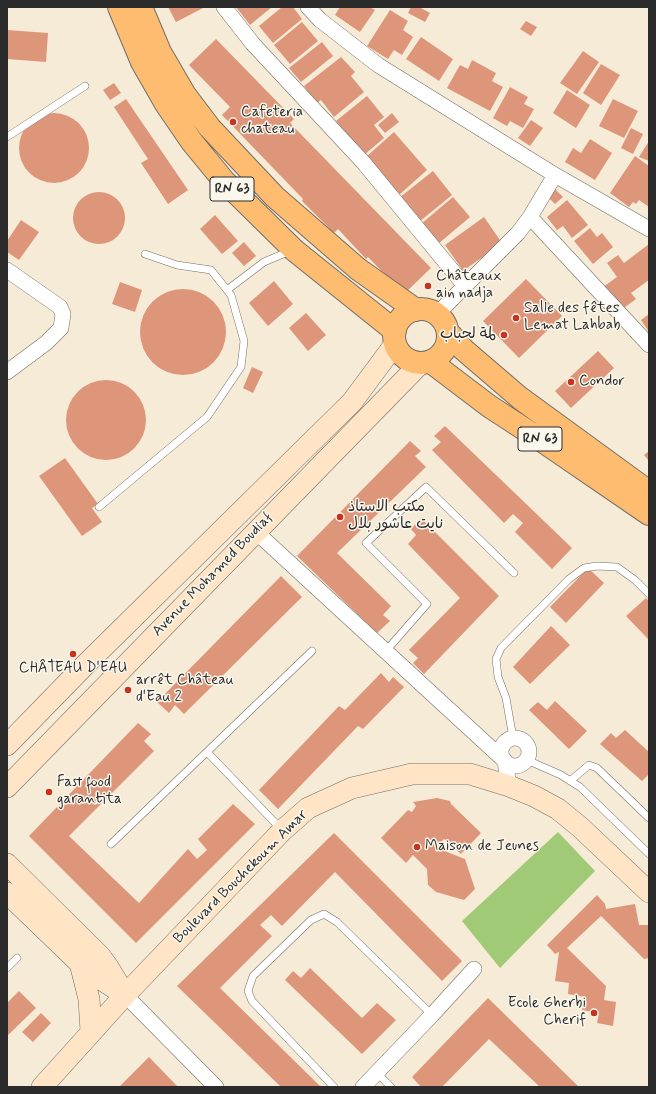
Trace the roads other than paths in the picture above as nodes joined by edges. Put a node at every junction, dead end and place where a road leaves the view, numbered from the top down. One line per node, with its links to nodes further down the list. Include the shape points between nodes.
1 (120, 7): 10 (main road, RN 63, via 142,62 192,142 224,182)
2 (141, 7): 15 (main road, RN 63, via 160,52 182,89 215,134 275,197 340,254)
3 (224, 7): 13 (street, via 253,44 363,162)
4 (308, 7): 7 (street, via 320,20 378,65)
5 (85, 86): 6 (lane)
6 (7, 137)
7 (555, 175): 8 (street); 9 (street)
8 (530, 217): 13 (street, via 518,233); 18 (street)
9 (649, 229)
10 (294, 250): 14 (lane, via 264,262); 17 (main road, RN 63)
11 (145, 254): 14 (lane, via 177,264 211,270)
12 (7, 270): 20 (street, via 60,306 63,314 61,328 46,343)
13 (465, 286): 16 (street)
14 (227, 290): 22 (lane, via 231,295 244,341 241,367 207,417)
15 (416, 310): 16 (main road, via 430,310); 17 (main road, via 402,317 397,324)
16 (443, 323): 19 (main road, via 448,341 445,350 439,357); 21 (main road, RN 63, via 464,350 520,398)
17 (395, 338): 19 (main road, via 399,352 405,358 412,362); 30 (street, Avenue Mohamed Boudiaf, via 373,375 352,402)
18 (649, 345)
19 (426, 363): 23 (main road, RN 63); 24 (street, Avenue Mohamed Boudiaf)
20 (7, 372)
21 (649, 492)
22 (100, 507)
23 (649, 514)
24 (256, 532): 28 (street); 36 (street, Avenue Mohamed Boudiaf)
25 (514, 573): 28 (lane, via 426,487 366,543 427,604)
26 (649, 594): 29 (lane, via 617,567 584,568 569,579 501,648 496,659 498,677 506,698)
27 (312, 651): 31 (lane)
28 (385, 652): 33 (street)
29 (513, 738): 32 (street, via 523,740 528,746); 33 (street, via 502,747)
30 (7, 745)
31 (207, 752): 38 (lane); 39 (lane)
32 (527, 760): 33 (street, via 518,766); 34 (lane)
33 (505, 761): 35 (street)
34 (570, 781): 37 (lane, via 589,765 597,768); 40 (lane, via 580,787)
35 (509, 786): 38 (street, Boulevard Bouchekoum Amar, via 470,774 412,774 352,788 308,808); 42 (street, Boulevard Bouchekoum Amar, via 558,809)
36 (7, 787)
37 (649, 818)
38 (283, 830): 48 (street, Boulevard Bouchekoum Amar)
39 (111, 844)
40 (649, 854)
41 (7, 863): 48 (street, via 100,956)
42 (649, 892)
43 (8, 894): 45 (street)
44 (17, 958): 46 (lane)
45 (80, 963): 48 (street); 50 (street, via 89,999)
46 (7, 968)
47 (474, 969): 49 (street)
48 (125, 995): 50 (street, Boulevard Bouchekoum Amar); 53 (street)
49 (432, 1015): 51 (street); 54 (lane, via 336,922 324,914 311,920 253,976 248,990 252,1001)
50 (91, 1032): 52 (street, Boulevard Bouchekoum Amar)
51 (377, 1073): 55 (street); 56 (lane)
52 (42, 1087)
53 (216, 1087)
54 (334, 1087)
55 (363, 1087)
56 (391, 1087)

